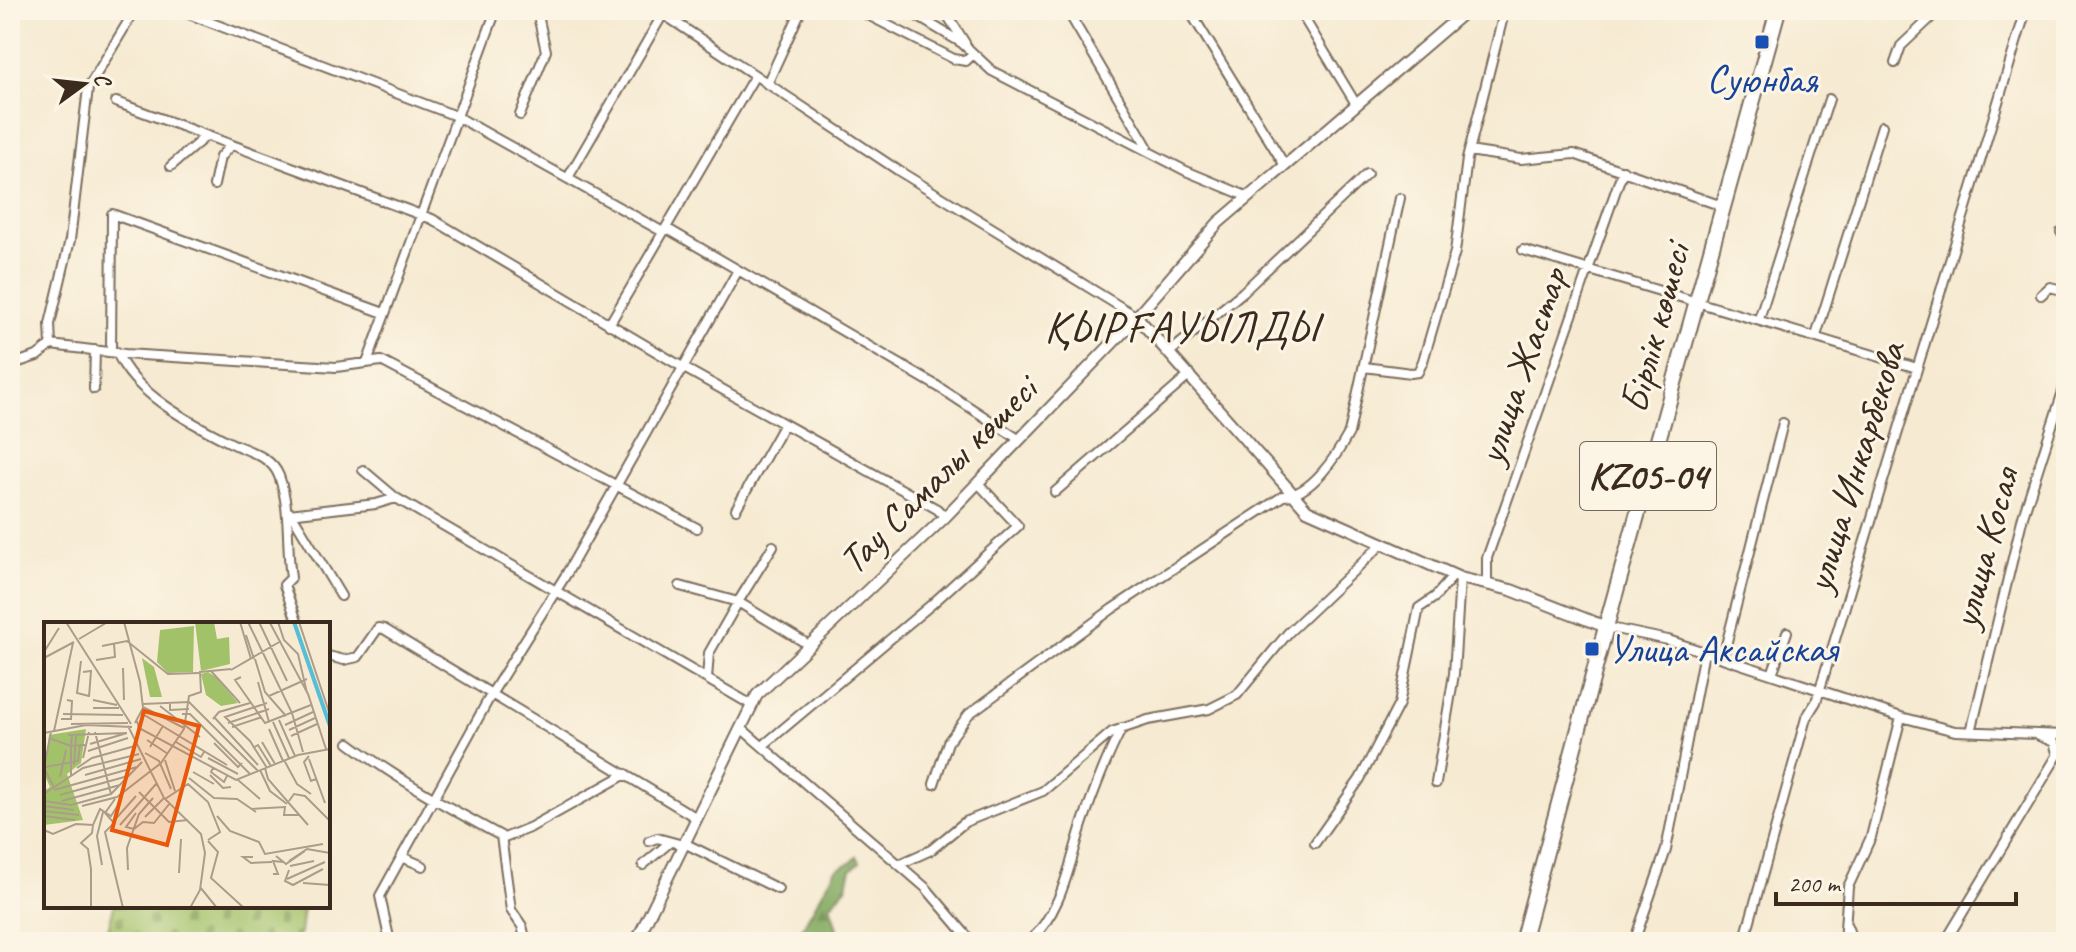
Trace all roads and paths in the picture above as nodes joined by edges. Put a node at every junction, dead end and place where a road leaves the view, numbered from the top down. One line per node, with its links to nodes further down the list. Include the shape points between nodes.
1 (135, 10): 55 (street, via 88,88)
2 (481, 10): 17 (street)
3 (543, 10): 26 (street, via 539,20 546,51)
4 (801, 10): 22 (street)
5 (858, 10): 19 (street, via 954,59 966,61)
6 (907, 10): 19 (street)
7 (944, 10): 19 (street)
8 (1067, 10): 31 (street)
9 (1189, 10): 33 (street)
10 (1299, 10): 25 (street)
11 (1467, 10): 25 (street, Тау Самалы көшесі)
12 (1498, 10): 32 (street, via 1502,21)
13 (1778, 10): 41 (main road, Бірлік көшесі / KZ05-04)
14 (1939, 10): 20 (street, via 1901,46)
15 (2026, 10): 63 (street, улица Инкарбекова)
16 (183, 11): 27 (street)
17 (495, 12): 27 (street)
18 (660, 12): 21 (street); 37 (street)
19 (970, 51): 31 (street, via 992,71)
20 (1895, 63)
21 (754, 77): 22 (street); 43 (street)
22 (767, 84): 51 (street)
23 (1829, 99): 52 (street)
24 (116, 102): 29 (street)
25 (1356, 104): 33 (street, Тау Самалы көшесі)
26 (520, 115)
27 (456, 116): 37 (street); 42 (street)
28 (1882, 126): 54 (street)
29 (206, 136): 30 (street); 34 (street)
30 (231, 145): 38 (street, via 220,157); 42 (street)
31 (1150, 150): 39 (street)
32 (1469, 151): 35 (street, via 1521,159 1574,154); 61 (street, via 1455,252 1418,372)
33 (1284, 164): 39 (street, Тау Самалы көшесі)
34 (171, 166)
35 (1623, 170): 41 (street); 45 (street, улица Жастар)
36 (1367, 174): 58 (street, via 1243,292)
37 (569, 176): 43 (street)
38 (214, 185)
39 (1246, 196): 51 (street, Тау Самалы көшесі)
40 (1400, 198): 61 (street)
41 (1722, 206): 49 (main road, Бірлік көшесі / KZ05-04)
42 (420, 215): 50 (street); 53 (street)
43 (664, 230): 46 (street); 53 (street)
44 (1523, 250): 45 (street)
45 (1588, 268): 49 (street); 83 (street, улица Жастар, via 1487,558)
46 (737, 272): 62 (street); 69 (street, via 937,386)
47 (2066, 291): 48 (street, via 2050,287)
48 (2041, 295)
49 (1696, 300): 52 (street); 89 (main road, Бірлік көшесі / KZ05-04)
50 (384, 313): 57 (street, via 112,214); 59 (street)
51 (1137, 317): 58 (street); 69 (street, Тау Самалы көшесі)
52 (1759, 319): 54 (street)
53 (609, 325): 62 (street)
54 (1816, 336): 63 (street)
55 (51, 345): 56 (street); 60 (street)
56 (95, 350): 57 (street); 66 (street)
57 (114, 352): 59 (street, via 336,367); 77 (street, via 129,377 149,395 275,468)
58 (1170, 352): 64 (street)
59 (367, 363): 72 (street, via 381,361 398,368)
60 (10, 365)
61 (1364, 367): 74 (street, via 1349,433 1334,458)
62 (684, 368): 68 (street); 72 (street)
63 (1917, 368): 97 (street, улица Инкарбекова)
64 (1190, 375): 73 (street); 74 (street)
65 (2066, 382): 103 (street, улица Косая, via 2023,516)
66 (94, 389)
67 (1783, 423): 94 (street)
68 (784, 424): 76 (street); 78 (street)
69 (1020, 440): 71 (street, Тау Самалы көшесі)
70 (363, 470): 75 (street)
71 (978, 483): 78 (street, Тау Самалы көшесі); 108 (street, via 1018,526)
72 (616, 486): 79 (street); 85 (street)
73 (1055, 492)
74 (1293, 496): 80 (street, via 1307,510); 112 (street, via 1283,496 1112,609 969,714 948,742)
75 (396, 498): 77 (street); 85 (street)
76 (736, 509)
77 (290, 513): 86 (street); 88 (street, via 291,578 284,585)
78 (945, 517): 91 (street, Тау Самалы көшесі)
79 (697, 528)
80 (1383, 543): 82 (street); 101 (street, via 1288,633 1237,695 1209,709)
81 (773, 546): 87 (street)
82 (1457, 577): 83 (street); 111 (street, via 1454,674); 118 (street, via 1419,608 1399,704 1360,779)
83 (1487, 582): 89 (street)
84 (680, 586): 87 (street)
85 (554, 589): 96 (street); 98 (street)
86 (341, 596)
87 (738, 602): 91 (street); 96 (street, via 709,653)
88 (297, 622)
89 (1606, 627): 92 (street); 131 (main road, Бірлік көшесі / KZ05-04)
90 (1787, 632): 95 (street)
91 (809, 645): 99 (street, Тау Самалы көшесі)
92 (1704, 652): 94 (street); 132 (street, via 1666,850)
93 (330, 656): 98 (street, via 358,657 376,627)
94 (1723, 657): 95 (street)
95 (1772, 674): 97 (street)
96 (707, 679): 99 (street)
97 (1818, 690): 100 (street); 133 (street, улица Инкарбекова)
98 (492, 693): 110 (street); 113 (street)
99 (750, 704): 102 (street, Тау Самалы көшесі)
100 (1901, 717): 103 (street); 125 (street, via 1871,837 1848,887)
101 (1123, 727): 121 (street, via 1100,740 1043,791 965,822 931,850); 130 (street, via 1084,821 1062,894)
102 (741, 728): 108 (street); 114 (street, Тау Самалы көшесі)
103 (1971, 732): 104 (street)
104 (2035, 734): 105 (street); 109 (street, via 2054,742)
105 (2066, 735)
106 (2066, 741): 109 (street)
107 (349, 743): 113 (street)
108 (765, 744): 121 (street)
109 (2057, 753): 136 (street)
110 (626, 774): 114 (street); 115 (street)
111 (1436, 783)
112 (934, 784)
113 (434, 800): 115 (street); 120 (street)
114 (695, 817): 119 (street, Тау Самалы көшесі)
115 (502, 839): 128 (street, via 511,910)
116 (649, 841): 117 (street)
117 (669, 843): 119 (street); 122 (street)
118 (1315, 843)
119 (684, 844): 124 (street); 126 (street, Тау Самалы көшесі)
120 (402, 857): 123 (street); 127 (street, via 380,896)
121 (900, 864): 129 (street)
122 (643, 865)
123 (423, 866)
124 (778, 889)
125 (1846, 922): 134 (street); 135 (street)
126 (639, 941)
127 (390, 942)
128 (526, 942)
129 (972, 942)
130 (1029, 942)
131 (1522, 942)
132 (1634, 942)
133 (1744, 942)
134 (1844, 942)
135 (1853, 942)
136 (1945, 942)

